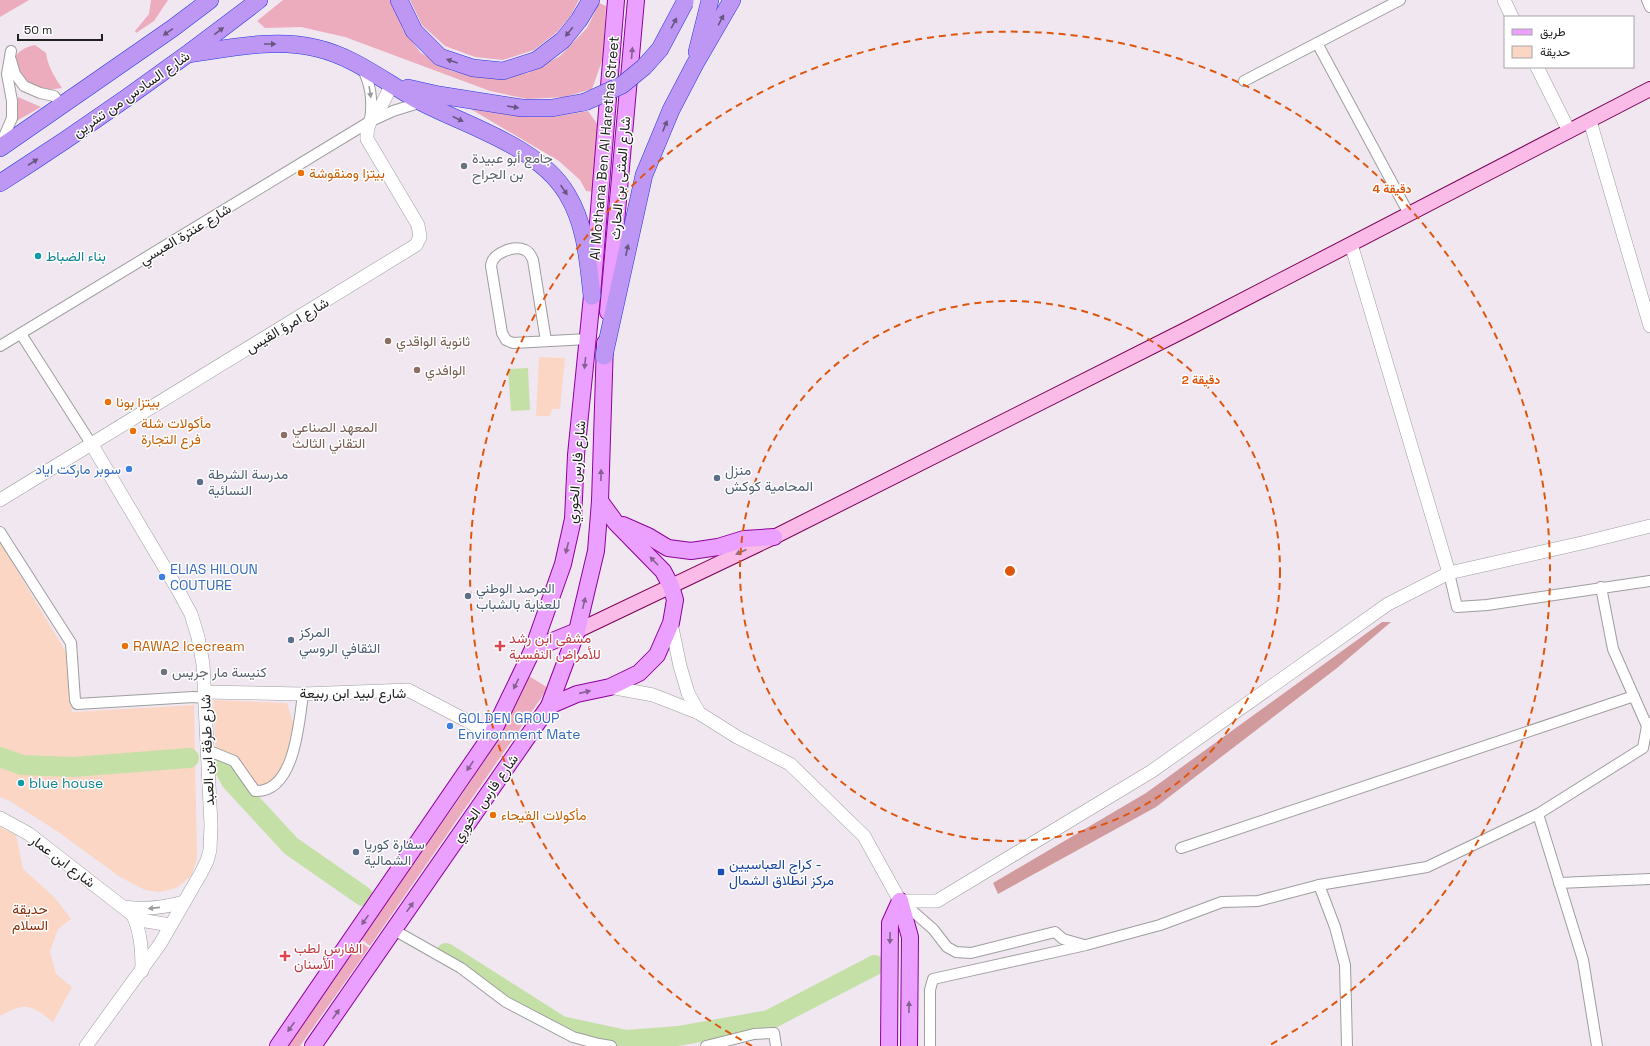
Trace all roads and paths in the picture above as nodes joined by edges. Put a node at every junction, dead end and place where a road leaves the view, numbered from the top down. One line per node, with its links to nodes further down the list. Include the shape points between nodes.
1 (210, 0): 26 (highway, one-way to 26)
2 (259, 0): 16 (highway, شارع السادس من تشرين, one-way to 2)
3 (399, 0): 4 (highway, one-way to 3, via 563,40 537,60 503,71 473,68 440,57 414,31)
4 (591, 0)
5 (616, 0): 34 (main road, Al Mothana Ben Al Haretha Street)
6 (636, 0): 40 (main road, شارع المثنى بن الحارث, one-way to 6)
7 (710, 0): 18 (highway)
8 (732, 0): 18 (highway, one-way to 8)
9 (1400, 0): 15 (street)
10 (1504, 0): 14 (street)
11 (1647, 0): 13 (street)
12 (685, 1): 23 (highway, one-way to 12, bridge, via 439,95 522,108 552,108 585,102 622,85 644,67 660,49)
13 (1650, 7)
14 (1512, 16)
15 (1317, 43): 22 (street); 32 (street)
16 (189, 54): 17 (highway, one-way to 17, via 255,44 287,44 316,48); 31 (highway, شارع السادس من تشرين, one-way to 16)
17 (360, 64): 23 (highway); 28 (street, one-way to 28, via 370,92)
18 (695, 64): 40 (highway, one-way to 18, via 644,175 671,110)
19 (1538, 68): 29 (street)
20 (0, 71): 21 (street)
21 (8, 80): 26 (street, via 10,54 15,74 24,86 54,96); 30 (street, via 12,118)
22 (1244, 81)
23 (392, 83): 25 (highway); 28 (street)
24 (1650, 89): 27 (main road)
25 (422, 102): 28 (street, شارع عنترة العبسي); 34 (highway, one-way to 34, via 521,150 537,161 560,184 582,226)
26 (62, 105): 30 (highway)
27 (1590, 120): 29 (main road); 35 (street)
28 (369, 122): 36 (street, شارع عنترة العبسي); 41 (street, شارع امرؤ القيس, via 369,144 418,225 420,237 416,245)
29 (1569, 131): 32 (main road)
30 (0, 147)
31 (0, 184)
32 (1409, 214): 33 (main road)
33 (1351, 244): 47 (main road); 48 (street)
34 (592, 296): 37 (main road, شارع فارس الخوري)
35 (1650, 326)
36 (21, 334): 39 (street, شارع عنترة العبسي); 41 (street)
37 (588, 339): 38 (street); 54 (main road, شارع فارس الخوري, one-way to 54, via 576,455 574,519 562,564)
38 (546, 341): 38 (street, via 531,256 525,250 518,249 498,254 493,258 491,266 504,337 513,343)
39 (0, 346)
40 (604, 356): 43 (main road, شارع فارس الخوري, one-way to 40)
41 (92, 445): 42 (street, شارع امرؤ القيس); 57 (street, شارع طرفة ابن العبد, via 191,614 198,637)
42 (0, 500)
43 (600, 501): 44 (main road); 53 (main road, شارع فارس الخوري, one-way to 43, via 596,551)
44 (616, 523): 47 (main road, via 648,536 668,548 691,551 718,547 744,539); 50 (main road, one-way to 44, via 663,571)
45 (1650, 526): 48 (street)
46 (0, 532): 57 (street, via 71,643 77,704)
47 (774, 536): 50 (main road, one-way to 50)
48 (1449, 573): 51 (street, via 1457,607 1487,605); 71 (street, via 1388,604 1152,771 937,902)
49 (1650, 581): 51 (street)
50 (671, 586): 52 (main road, via 675,600); 53 (main road)
51 (1601, 587): 58 (street, via 1613,649)
52 (671, 623): 55 (main road, via 657,655 639,673); 60 (street, via 688,694)
53 (577, 631): 54 (main road); 59 (main road, شارع فارس الخوري)
54 (533, 649): 62 (main road, شارع فارس الخوري, one-way to 62)
55 (610, 687): 59 (main road, one-way to 55, via 577,694); 60 (street, via 653,695)
56 (303, 694): 57 (street, شارع لبيد ابن ربيعة); 62 (street, شارع لبيد ابن ربيعة, via 408,690); 63 (street, via 296,743 285,770 272,787 255,791 234,761)
57 (205, 695): 63 (street, شارع طرفة ابن العبد)
58 (1634, 696): 61 (street); 67 (street)
59 (549, 706): 75 (main road, شارع فارس الخوري, one-way to 59)
60 (699, 712): 71 (street, via 737,737 790,764 864,836)
61 (1649, 725): 64 (street)
62 (492, 734): 79 (main road, شارع فارس الخوري, one-way to 79)
63 (207, 750): 72 (street, شارع طرفة ابن العبد, via 210,850 207,861)
64 (1646, 750): 65 (street)
65 (1538, 814): 69 (street); 70 (street, via 1427,867)
66 (0, 818): 73 (street, شارع ابن عمار, via 29,834)
67 (1181, 848)
68 (1650, 879): 69 (street)
69 (1559, 883): 88 (street, via 1583,960)
70 (1319, 885): 76 (street, via 1258,901 1222,902 1160,925); 87 (street, via 1345,965)
71 (900, 901): 76 (street, via 932,929 947,947 956,952 971,953 1055,932 1063,939); 84 (main road, one-way to 84, via 890,923); 85 (main road, one-way to 71, via 910,937)
72 (184, 902): 73 (street, one-way to 73); 74 (street, شارع طرفة ابن العبد)
73 (128, 911): 74 (street, شارع ابن عمار, via 146,921); 77 (street, via 138,927)
74 (170, 925): 77 (street, شارع طرفة ابن العبد)
75 (394, 930): 80 (main road, شارع فارس الخوري, one-way to 75); 81 (street, via 461,968 506,1002 574,1037)
76 (1086, 945): 86 (street, via 932,979)
77 (142, 971): 78 (street, شارع طرفة ابن العبد)
78 (86, 1046)
79 (278, 1046)
80 (314, 1046)
81 (611, 1046)
82 (706, 1046): 83 (street, via 754,1034 774,1033)
83 (776, 1046)
84 (889, 1046)
85 (909, 1046)
86 (930, 1046)
87 (1346, 1046)
88 (1597, 1046)

